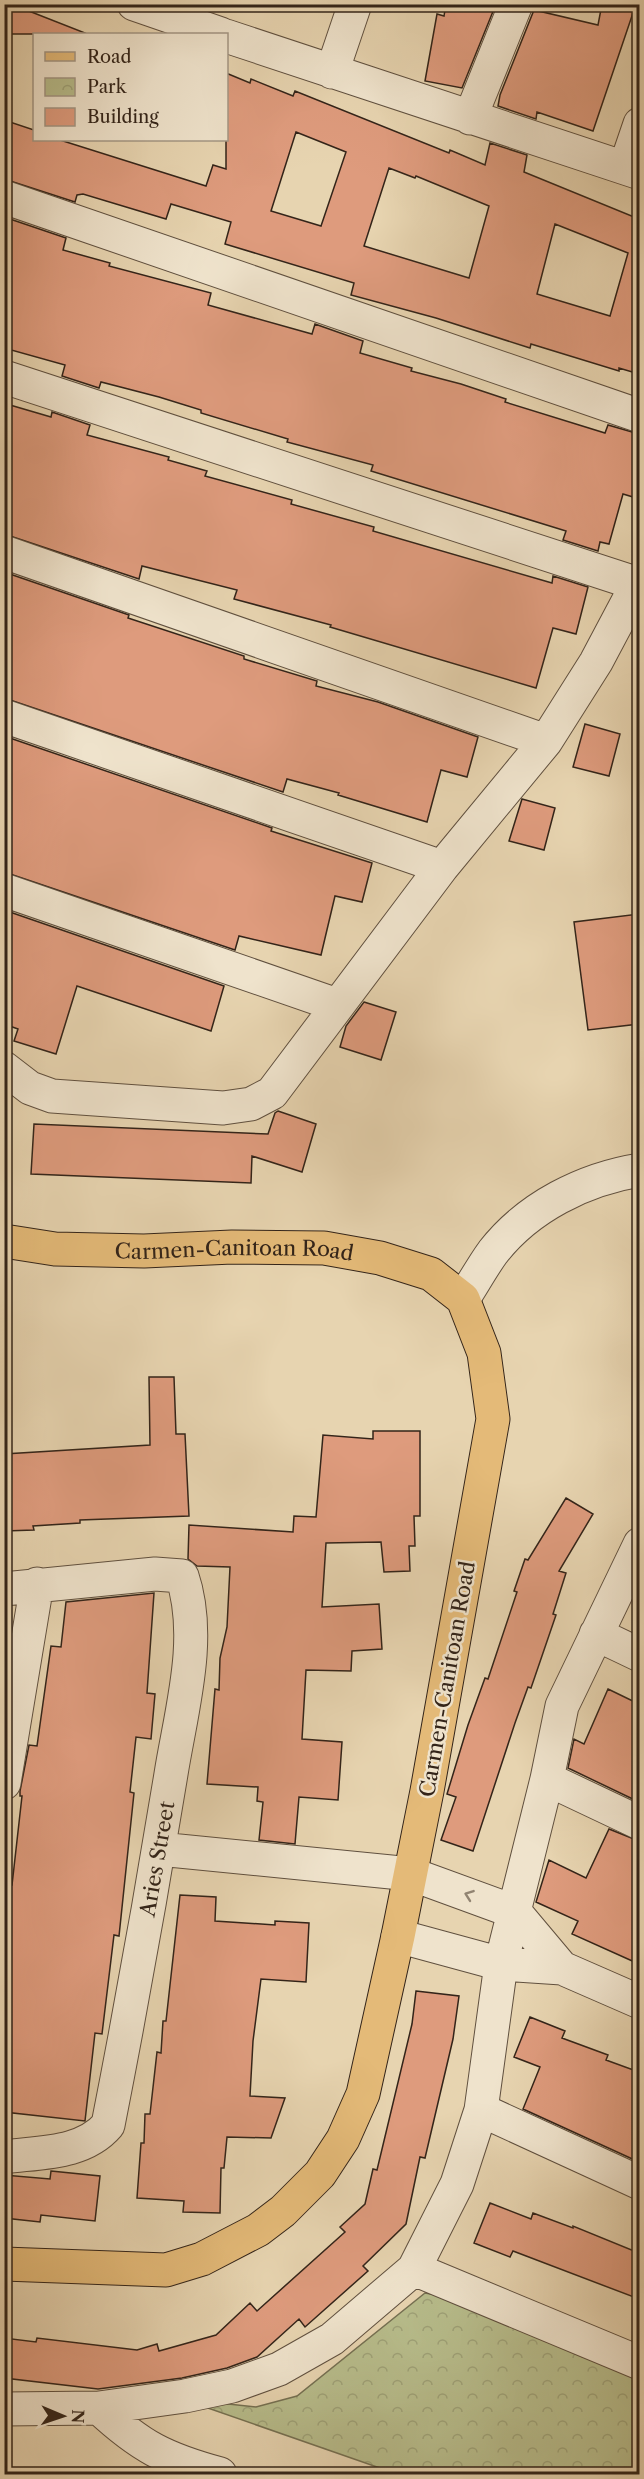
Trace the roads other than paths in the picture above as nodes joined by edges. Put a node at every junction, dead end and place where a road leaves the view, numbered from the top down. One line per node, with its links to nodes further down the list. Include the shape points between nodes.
1 (134, 4): 4 (street)
2 (355, 4): 6 (street)
3 (516, 4): 7 (street)
4 (206, 21)
5 (228, 37): 6 (street)
6 (332, 72): 7 (street)
7 (470, 118): 9 (street)
8 (639, 124): 9 (street)
9 (632, 171)
10 (4, 197): 12 (street)
11 (4, 377): 14 (street)
12 (639, 416)
13 (4, 552): 16 (street)
14 (639, 582): 16 (street, via 596,662)
15 (4, 716): 17 (street)
16 (546, 741): 17 (street)
17 (441, 867): 19 (street)
18 (4, 890): 19 (street)
19 (337, 1005): 20 (street, via 272,1093 251,1104 223,1108 52,1096 30,1088)
20 (4, 1068)
21 (639, 1170): 23 (street, via 604,1176 523,1220 493,1252)
22 (4, 1241): 23 (main road, Carmen-Canitoan Road, via 55,1249 144,1251 324,1248 380,1258 431,1274)
23 (463, 1299): 33 (main road, Carmen-Canitoan Road, via 484,1353 493,1419)
24 (639, 1544): 27 (street)
25 (37, 1584): 26 (street); 30 (street); 32 (street, Aries Street, via 155,1574 182,1576 189,1596 189,1659)
26 (4, 1589)
27 (596, 1634): 28 (street); 29 (street, via 562,1706)
28 (639, 1655)
29 (548, 1779): 31 (street); 34 (street)
30 (4, 1783)
31 (639, 1823)
32 (159, 1849): 33 (street); 40 (street, Aries Street, via 108,2125 98,2138 72,2149)
33 (411, 1874): 34 (street, one-way to 33); 35 (main road, Carmen-Canitoan Road)
34 (515, 1912): 36 (street); 37 (street)
35 (398, 1936): 36 (street); 42 (main road, Carmen-Canitoan Road, via 363,2094 343,2139 320,2174 283,2211 227,2248 166,2270)
36 (501, 1964): 37 (street); 39 (street)
37 (562, 1968): 38 (street)
38 (639, 2002)
39 (481, 2110): 41 (street); 43 (street, via 456,2184)
40 (4, 2157)
41 (639, 2183)
42 (4, 2264)
43 (414, 2269): 44 (street); 45 (street, via 332,2339 279,2370 195,2394)
44 (639, 2363)
45 (99, 2408): 46 (street); 47 (street, via 132,2438 178,2463)
46 (4, 2409)
47 (220, 2475)

